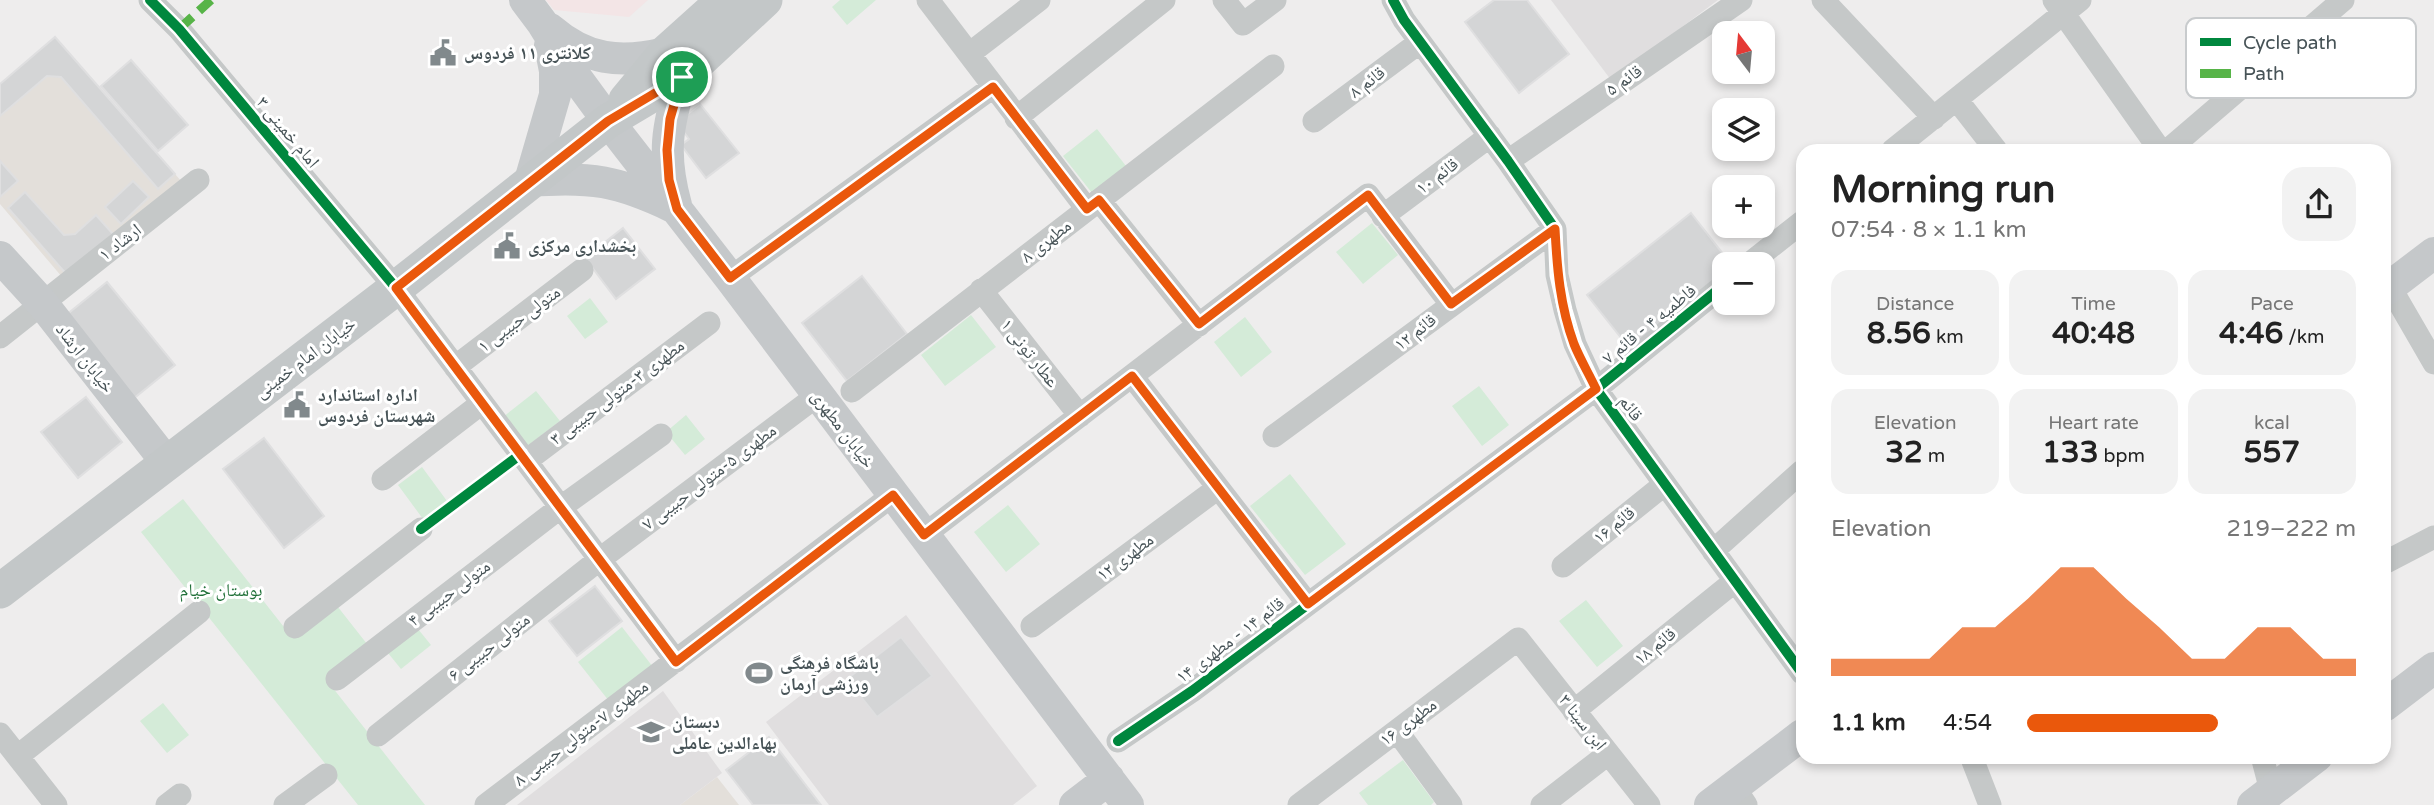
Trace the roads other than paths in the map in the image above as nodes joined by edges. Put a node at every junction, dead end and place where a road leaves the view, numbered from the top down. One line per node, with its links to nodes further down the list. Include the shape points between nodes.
1 (150, 0): 46 (street, امام خمینی ۳)
2 (724, 0): 18 (main road)
3 (765, 0): 18 (main road)
4 (928, 0): 17 (street)
5 (1039, 0): 17 (street)
6 (1164, 0): 23 (street)
7 (1224, 0): 8 (street, via 1243,24)
8 (1275, 0)
9 (1393, 0): 16 (street)
10 (1741, 0): 32 (street, قائم ۵)
11 (1823, 0): 24 (street)
12 (2343, 0): 15 (street)
13 (2066, 4): 22 (street); 30 (street)
14 (534, 12): 18 (main road, via 566,43 594,55); 25 (main road, خیابان مطهری); 34 (main road, via 551,47 555,95)
15 (2322, 18)
16 (1420, 42): 26 (street, قائم ۸); 27 (street)
17 (969, 54): 20 (street)
18 (674, 65): 25 (main road, خیابان امام خمینی); 36 (main road, via 667,150)
19 (1273, 66): 35 (street, مطهری ۸)
20 (993, 87): 23 (street); 44 (street)
21 (2229, 98): 31 (street)
22 (1957, 100): 24 (street); 29 (street)
23 (1016, 118): 35 (street)
24 (1934, 118): 28 (street)
25 (608, 121): 34 (main road, خیابان امام خمینی); 36 (main road, خیابان مطهری)
26 (1314, 121)
27 (1490, 136): 32 (street); 37 (street, قائم ۱۰)
28 (1901, 144)
29 (1991, 144)
30 (2156, 144)
31 (2175, 144)
32 (1508, 161): 39 (street)
33 (198, 180): 50 (street, ارشاد ۱)
34 (530, 181): 36 (main road, via 595,180 640,192); 46 (main road, خیابان امام خمینی)
35 (1093, 205): 47 (street, مطهری ۸); 53 (street)
36 (677, 209): 44 (main road, خیابان مطهری)
37 (1383, 216): 51 (street); 53 (street, via 1368,195)
38 (1796, 227): 40 (street)
39 (1555, 229): 51 (street, قائم ۱۲); 58 (street, قائم, via 1564,310)
40 (1764, 252)
41 (2434, 253): 45 (main road)
42 (0, 257): 50 (main road, خیابان ارشاد)
43 (582, 270): 56 (street, متولی حبیبی ۱)
44 (730, 278): 60 (main road, خیابان مطهری)
45 (2391, 286)
46 (396, 288): 56 (street, امام خمینی ۳); 66 (main road, خیابان امام خمینی)
47 (981, 290): 59 (street, مطهری ۸); 62 (street, عطار تونی ۱)
48 (1712, 295): 58 (street, فاطمیه ۴ - قائم ۷)
49 (2391, 295): 55 (street)
50 (43, 303): 54 (street, ارشاد ۱); 66 (main road, خیابان ارشاد)
51 (1451, 304): 64 (street, قائم ۱۲)
52 (709, 323): 65 (street, مطهری ۳-متولی حبیبی ۳)
53 (1199, 324): 57 (street)
54 (0, 337)
55 (2434, 363)
56 (455, 367): 61 (street, امام خمینی ۳)
57 (1132, 376): 62 (street); 70 (street)
58 (1596, 389): 69 (street, قائم); 82 (street, قائم ۱۴ - مطهری ۱۴)
59 (852, 391)
60 (818, 395): 71 (main road, خیابان مطهری); 77 (street, مطهری ۵-متولی حبیبی ۷)
61 (482, 403): 65 (street, امام خمینی ۳); 68 (street)
62 (1080, 416): 74 (street)
63 (661, 435): 72 (street, متولی حبیبی ۴)
64 (1275, 436)
65 (526, 461): 72 (street, امام خمینی ۳)
66 (167, 463): 81 (main road, خیابان امام خمینی)
67 (1796, 476): 76 (street)
68 (383, 478)
69 (1665, 484): 76 (street, قائم); 79 (street, قائم ۱۶)
70 (1218, 488): 82 (street); 85 (street, مطهری ۱۲)
71 (893, 495): 74 (main road, خیابان مطهری); 87 (street, مطهری ۷-متولی حبیبی ۸)
72 (561, 508): 77 (street, امام خمینی ۳); 90 (street, متولی حبیبی ۴)
73 (421, 529): 84 (street)
74 (924, 535): 104 (main road, خیابان مطهری)
75 (2434, 537): 78 (street)
76 (1713, 551): 80 (street, قائم)
77 (600, 559): 87 (street, امام خمینی ۳); 95 (street, متولی حبیبی ۶)
78 (2391, 559)
79 (1563, 566)
80 (1735, 581): 88 (street, قائم); 92 (street, قائم ۱۸)
81 (0, 591)
82 (1308, 604): 97 (street, قائم ۱۴ - مطهری ۱۴)
83 (199, 612): 99 (street)
84 (295, 626)
85 (1032, 626)
86 (1518, 639): 92 (street, ابن سینا ۳); 93 (street, مطهری ۱۶)
87 (676, 662): 110 (street, مطهری ۷-متولی حبیبی ۸)
88 (1796, 665)
89 (2434, 668): 91 (main road)
90 (337, 679)
91 (2391, 701)
92 (1574, 711): 98 (street, ابن سینا ۳)
93 (1397, 731): 107 (street); 113 (street, مطهری ۱۶)
94 (0, 734): 99 (street)
95 (378, 735)
96 (1796, 740): 106 (main road)
97 (1118, 741)
98 (1608, 754): 114 (street); 115 (street, ابن سینا ۳)
99 (18, 756): 108 (street)
100 (1974, 764): 116 (street)
101 (2262, 764): 105 (street)
102 (2307, 764): 105 (main road)
103 (326, 775): 109 (street)
104 (1109, 779): 111 (main road); 112 (main road, خیابان مطهری)
105 (2262, 798)
106 (1730, 799)
107 (1448, 804)
108 (56, 805)
109 (285, 805)
110 (486, 805)
111 (1075, 805)
112 (1128, 805)
113 (1299, 805)
114 (1542, 805)
115 (1649, 805)
116 (1990, 805)

